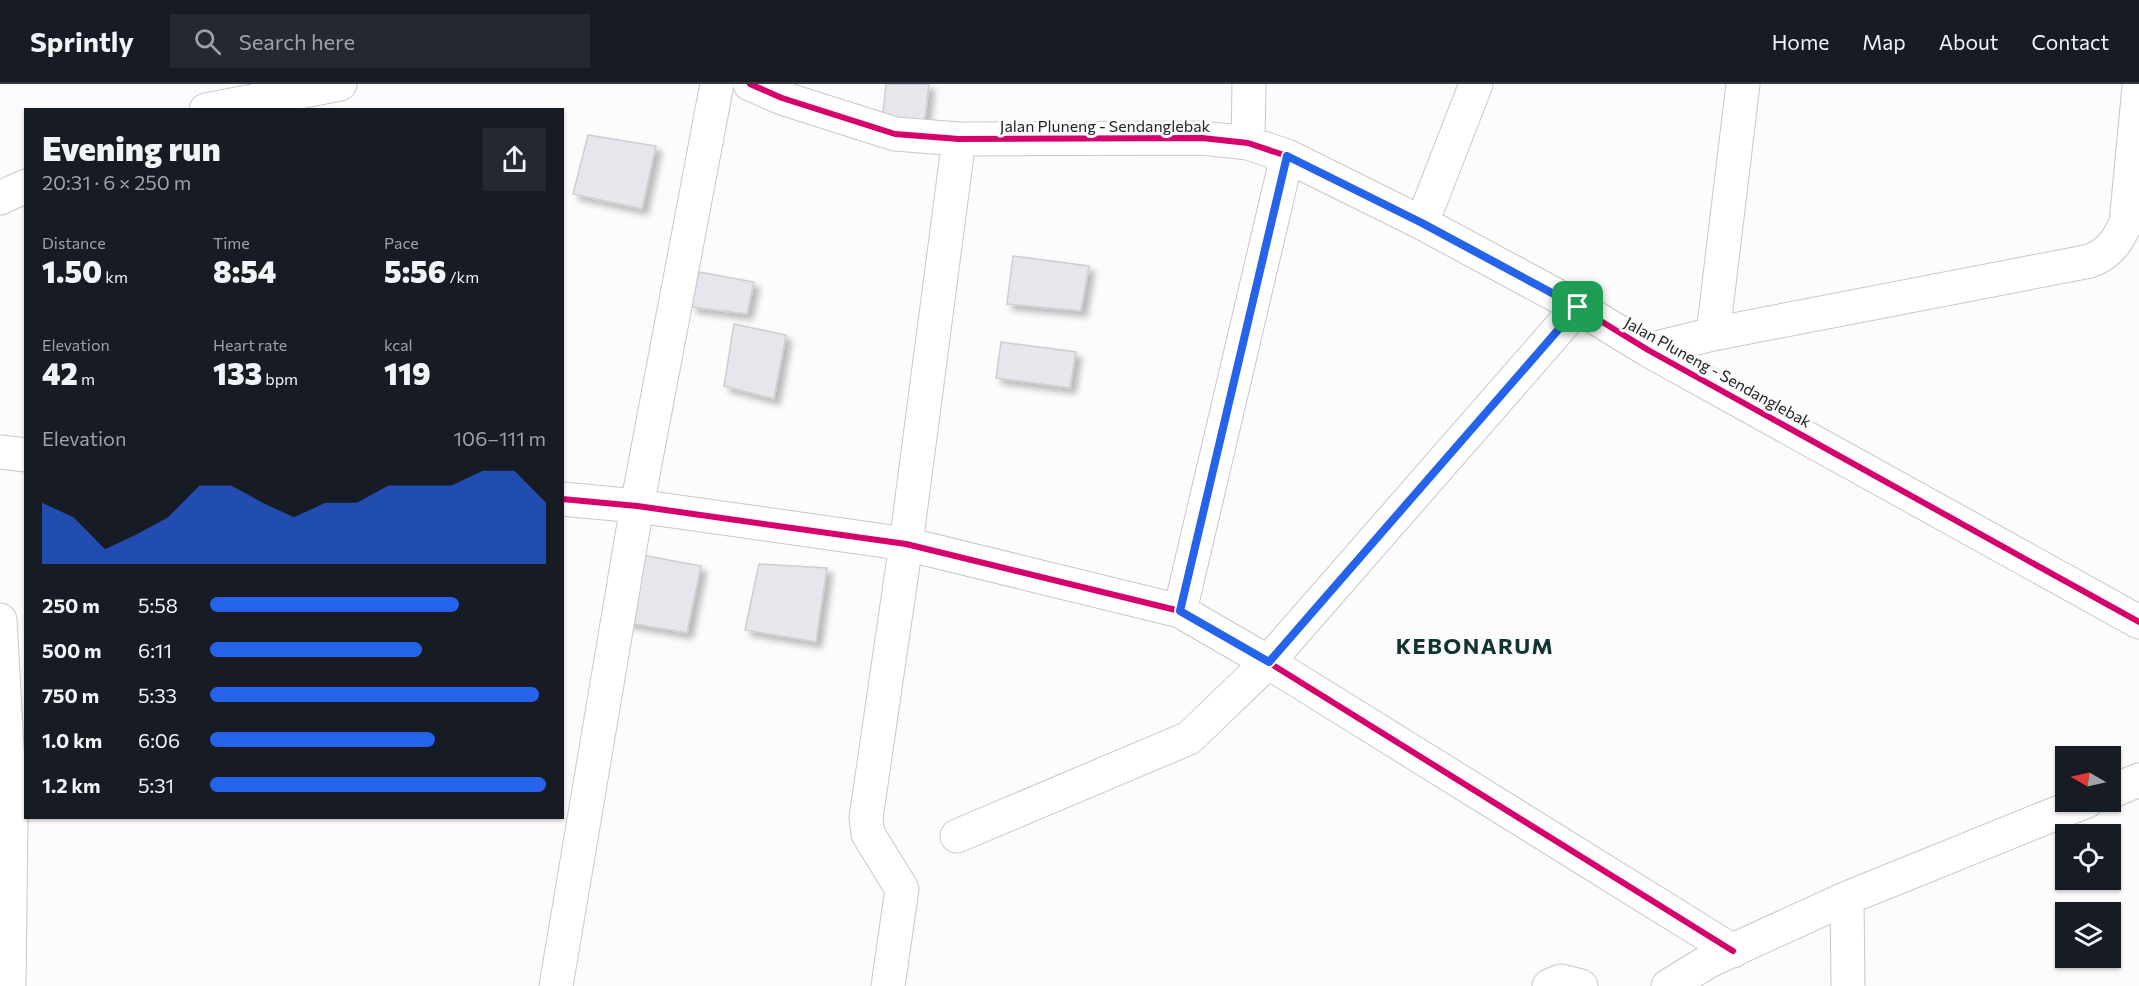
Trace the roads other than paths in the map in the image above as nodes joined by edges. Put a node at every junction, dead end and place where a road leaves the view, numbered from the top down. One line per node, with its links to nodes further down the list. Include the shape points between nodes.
1 (342, 84): 8 (street); 9 (street)
2 (717, 84): 22 (street)
3 (750, 84): 10 (street, Jalan Pluneng - Sendanglebak, via 895,134)
4 (1249, 84): 11 (street)
5 (1476, 84): 15 (street)
6 (1743, 84): 17 (street)
7 (2139, 87): 17 (street, via 2126,223 2116,243 2103,256)
8 (216, 108)
9 (346, 108)
10 (959, 139): 11 (street, Jalan Pluneng - Sendanglebak, via 1138,136); 23 (street)
11 (1248, 143): 12 (street, Jalan Pluneng - Sendanglebak)
12 (1287, 156): 15 (street, Jalan Pluneng - Sendanglebak); 24 (street)
13 (24, 187): 14 (street)
14 (0, 198)
15 (1422, 223): 16 (street, Jalan Pluneng - Sendanglebak)
16 (1578, 307): 18 (street, Jalan Pluneng - Sendanglebak); 27 (street)
17 (1713, 334): 18 (street)
18 (1648, 350): 26 (street, Jalan Pluneng - Sendanglebak)
19 (0, 452): 20 (street)
20 (24, 455)
21 (564, 499): 22 (street)
22 (637, 506): 23 (street); 35 (street)
23 (906, 544): 24 (street); 36 (street, via 866,819 868,834 902,889)
24 (1180, 611): 27 (street)
25 (0, 620): 34 (street, via 11,818)
26 (2139, 622)
27 (1269, 662): 31 (street, via 1189,738); 33 (street)
28 (2139, 780): 29 (street)
29 (2121, 787)
30 (2060, 812): 32 (street)
31 (957, 836)
32 (1847, 898): 33 (street); 40 (street)
33 (1733, 951): 39 (street)
34 (9, 986)
35 (556, 986)
36 (888, 986)
37 (1549, 986): 38 (street, via 1561,981)
38 (1581, 986)
39 (1668, 986)
40 (1848, 986)

